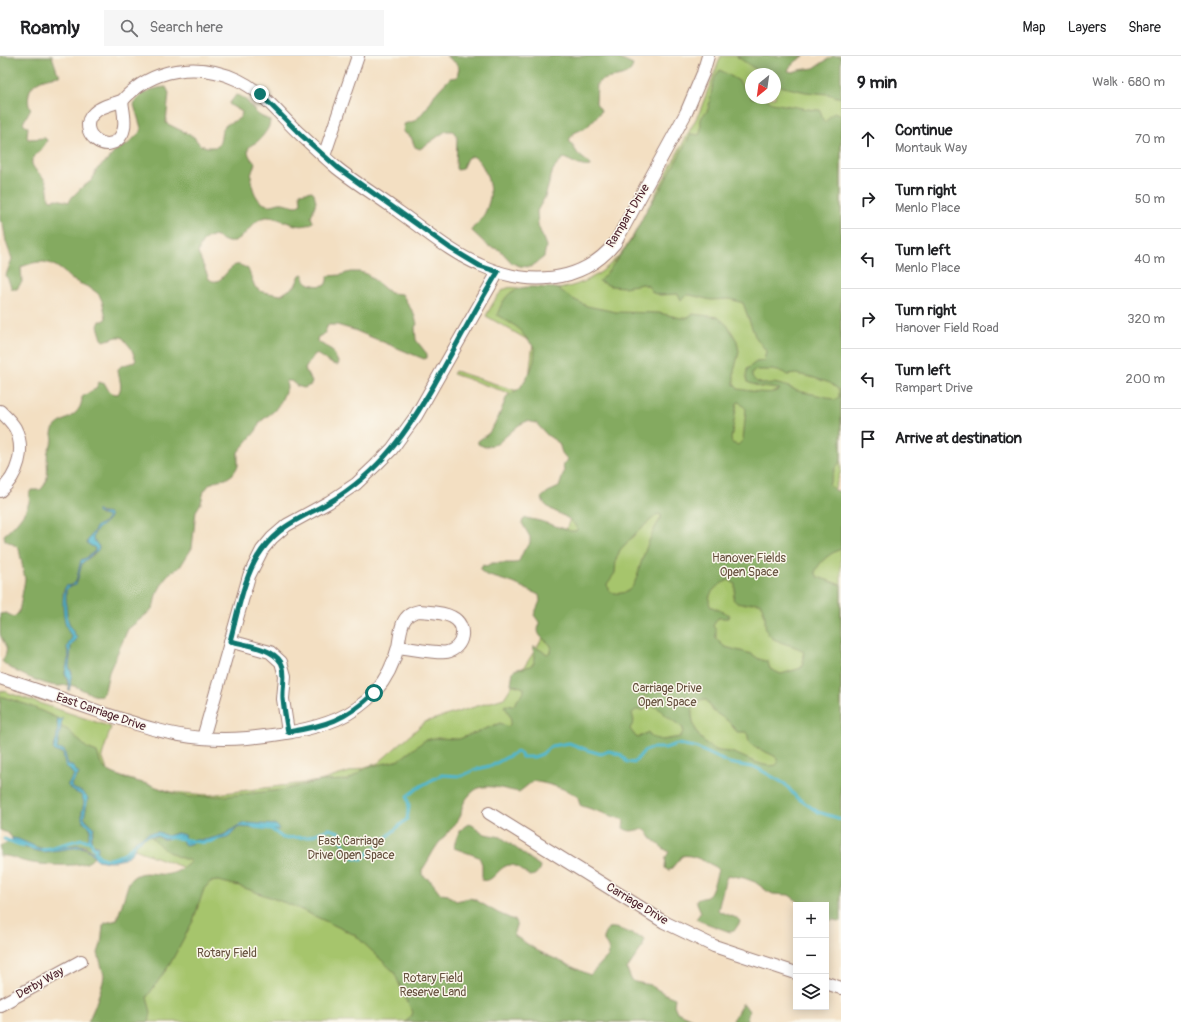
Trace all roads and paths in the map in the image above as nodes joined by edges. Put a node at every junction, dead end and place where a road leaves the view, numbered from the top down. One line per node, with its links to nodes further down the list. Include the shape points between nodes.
1 (358, 56): 4 (street)
2 (708, 56): 5 (street, Rampart Drive, via 686,113 609,250 584,268 557,277 526,278)
3 (122, 101): 4 (street, Rampart Drive, via 134,88 163,74 198,69 226,75 260,94)
4 (324, 156): 5 (street, Rampart Drive, via 450,248 476,264)
5 (498, 272): 8 (street, via 416,416 392,449 356,484 330,502 287,525 262,550 249,576)
6 (0, 411): 7 (street, via 15,428 20,453 14,476)
7 (0, 491)
8 (230, 641): 11 (street, via 270,652 281,662 285,676 283,699); 12 (street)
9 (398, 647): 9 (street, East Carriage Drive, via 403,623 414,612 451,616 459,622 462,629 462,638 458,645 448,651); 11 (street, East Carriage Drive, via 389,672 364,703 327,724)
10 (0, 678): 12 (street, East Carriage Drive, via 148,728)
11 (288, 732): 12 (street, East Carriage Drive, via 245,738)
12 (203, 738)
13 (489, 813): 15 (street, Carriage Drive, via 664,922 714,946)
14 (81, 961): 18 (street, Derby Way)
15 (793, 972)
16 (829, 984): 17 (street)
17 (841, 988)
18 (0, 1005)

